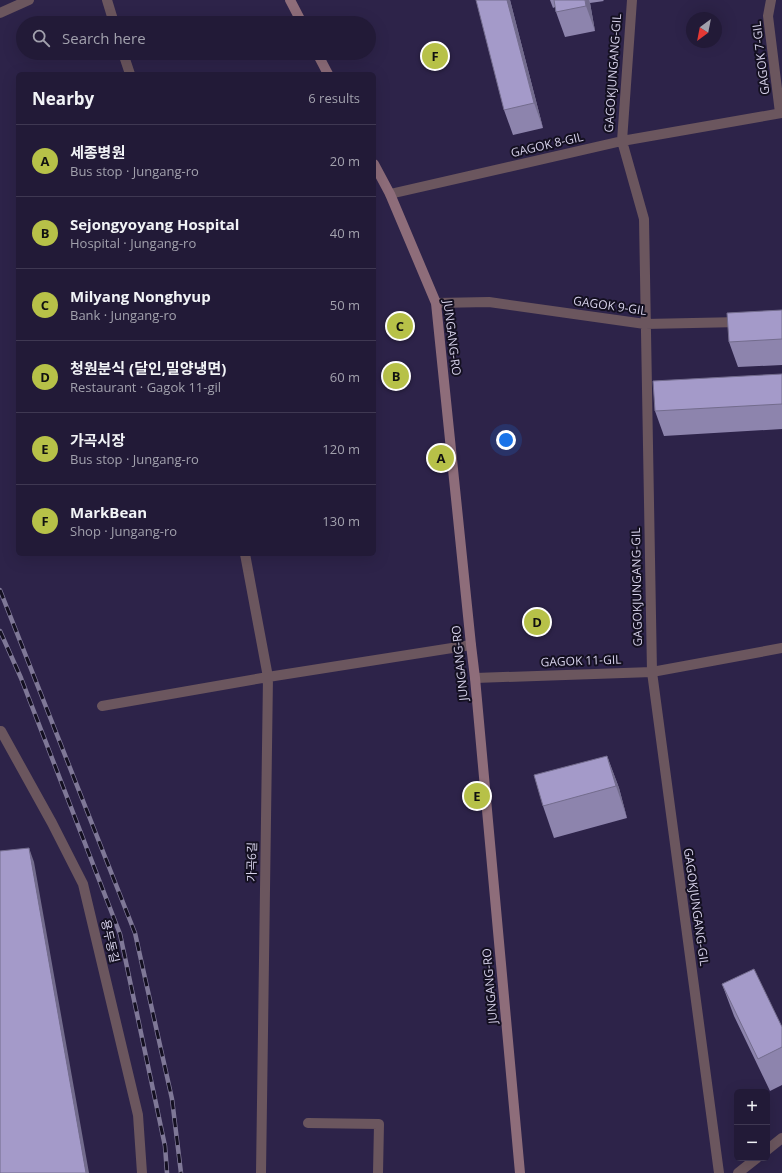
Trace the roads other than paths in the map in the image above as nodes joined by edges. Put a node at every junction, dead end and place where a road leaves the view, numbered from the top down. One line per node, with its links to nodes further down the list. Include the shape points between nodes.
1 (29, 0): 6 (street)
2 (107, 0): 7 (street)
3 (290, 0): 8 (main road)
4 (632, 0): 14 (street, GAGOKJUNGANG-GIL)
5 (770, 0): 13 (street, GAGOK 7-GIL, via 768,16)
6 (0, 13)
7 (112, 16)
8 (298, 16)
9 (125, 60): 11 (street)
10 (321, 60): 12 (main road)
11 (129, 72)
12 (327, 72)
13 (781, 113): 14 (street, GAGOK 8-GIL)
14 (622, 141): 16 (street, GAGOK 8-GIL); 19 (street, GAGOKJUNGANG-GIL, via 644,219)
15 (376, 168): 16 (main road, JUNGANG-RO)
16 (390, 194): 17 (main road, JUNGANG-RO)
17 (436, 303): 19 (street, GAGOK 9-GIL, via 489,302); 21 (main road, JUNGANG-RO)
18 (752, 322): 19 (street, GAGOK 9-GIL)
19 (645, 324): 23 (street, GAGOKJUNGANG-GIL)
20 (245, 556): 24 (street, 가곡6길)
21 (471, 645): 24 (street); 25 (main road, JUNGANG-RO)
22 (782, 648): 23 (street, GAGOK 11-GIL)
23 (652, 672): 25 (street, GAGOK 11-GIL); 36 (street, GAGOKJUNGANG-GIL)
24 (268, 677): 26 (street); 33 (street, 가곡6길)
25 (475, 678): 35 (main road, JUNGANG-RO)
26 (102, 706)
27 (1, 731): 32 (street, 용두동길, via 83,884 138,1115)
28 (308, 1123): 34 (street, via 379,1124)
29 (782, 1138): 30 (street)
30 (770, 1148)
31 (753, 1161): 37 (street)
32 (142, 1173)
33 (261, 1173)
34 (378, 1173)
35 (520, 1173)
36 (719, 1173)
37 (738, 1173)

